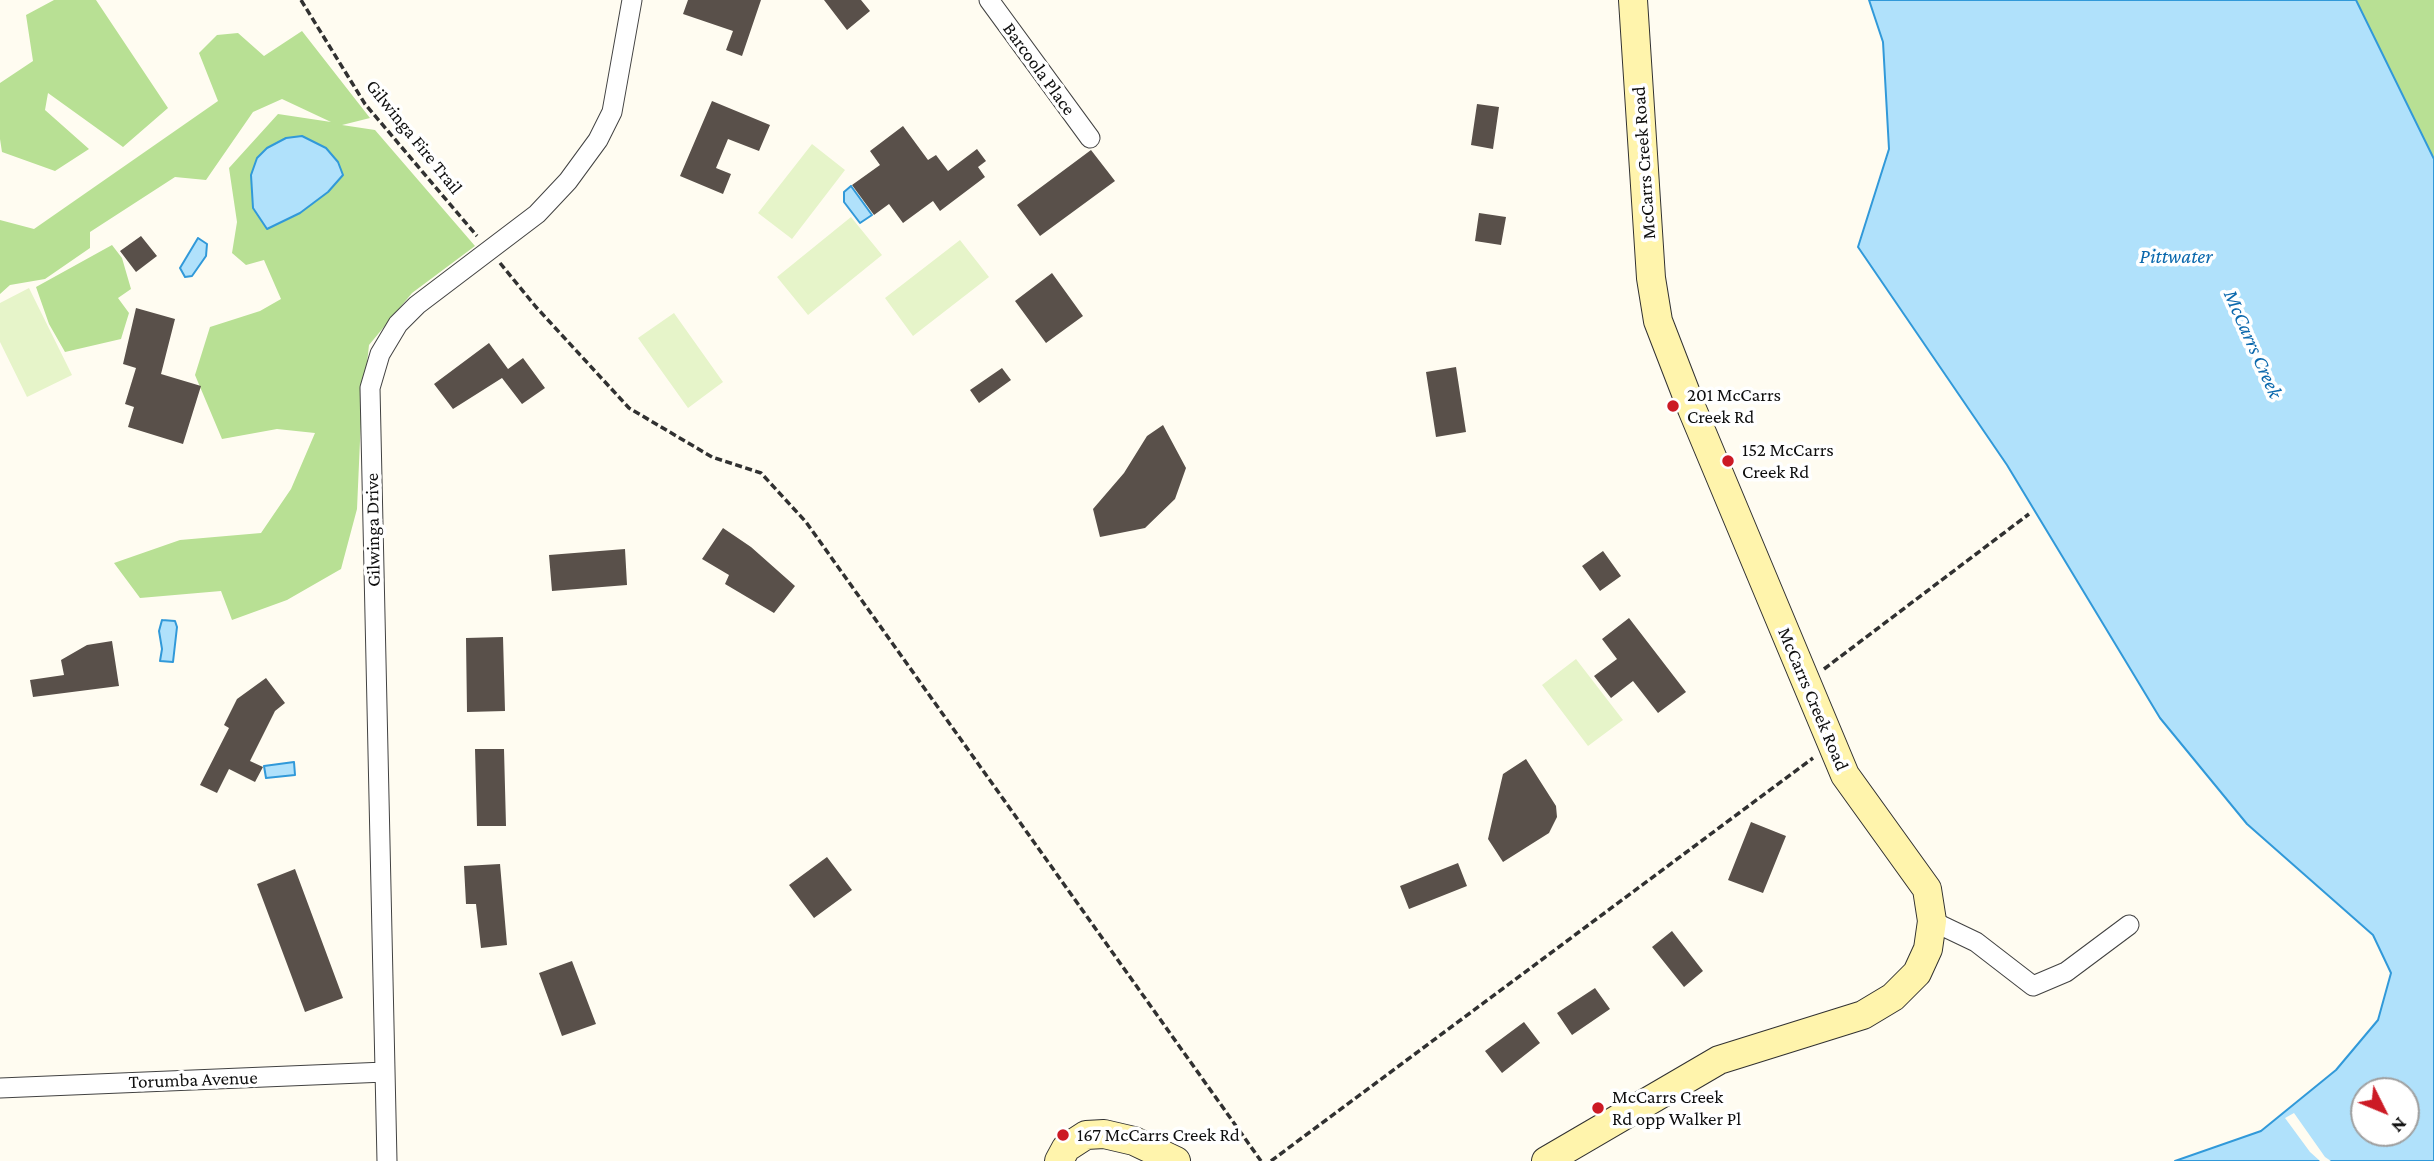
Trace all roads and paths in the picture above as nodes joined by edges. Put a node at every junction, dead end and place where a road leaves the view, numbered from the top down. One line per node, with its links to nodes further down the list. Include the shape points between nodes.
1 (301, 0): 6 (path, Gilwinga Fire Trail, via 365,104)
2 (632, 0): 6 (street, Gilwinga Drive, via 612,112 598,140 544,206)
3 (989, 0): 5 (street, Barcoola Place)
4 (1633, 0): 8 (main road, McCarrs Creek Road, via 1651,278 1658,321)
5 (1090, 138)
6 (490, 251): 12 (street, Gilwinga Drive, via 398,324 380,354 370,388); 17 (path, Gilwinga Fire Trail, via 629,408 712,457 761,473 806,522)
7 (2029, 514): 8 (path)
8 (1806, 682): 9 (main road, McCarrs Creek Road)
9 (1832, 744): 10 (main road, McCarrs Creek Road, via 1845,775 1927,889); 18 (path)
10 (1932, 921): 11 (street, via 1976,943 2033,986 2066,972); 19 (main road, McCarrs Creek Road, via 1928,949 1917,973 1893,997 1863,1015 1719,1059)
11 (2129, 925)
12 (385, 1072): 13 (street, Torumba Avenue); 14 (street, Gilwinga Drive)
13 (0, 1088)
14 (387, 1161)
15 (1059, 1161): 16 (main road, via 1066,1148 1086,1135 1104,1134 1134,1141)
16 (1176, 1161)
17 (1261, 1161)
18 (1271, 1161)
19 (1546, 1161)

